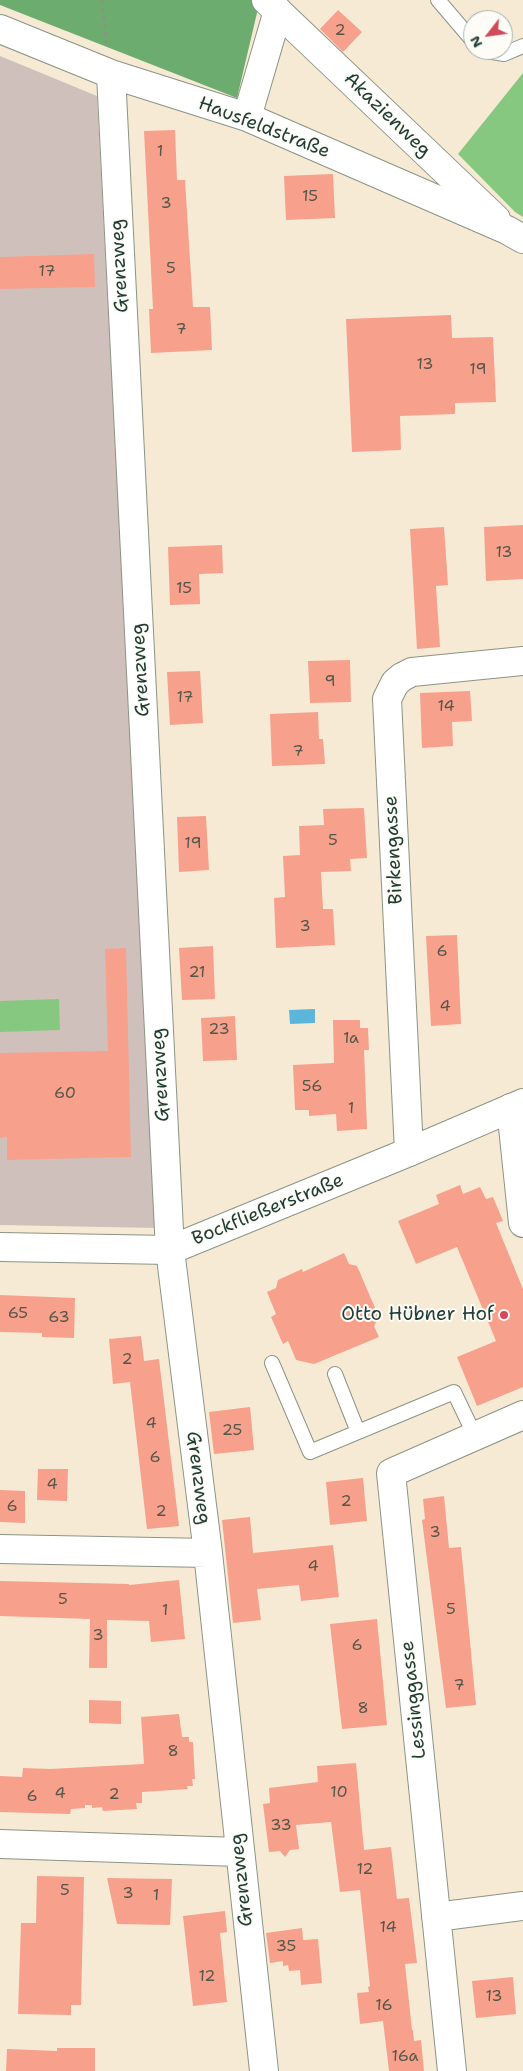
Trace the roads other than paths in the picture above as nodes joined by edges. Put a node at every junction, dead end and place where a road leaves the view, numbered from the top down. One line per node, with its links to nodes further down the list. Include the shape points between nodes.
1 (438, 0): 4 (lane)
2 (275, 4): 6 (street); 7 (street, Akazienweg)
3 (0, 29): 5 (street, Hausfeldstraße)
4 (463, 29)
5 (111, 74): 6 (street, Hausfeldstraße); 13 (street, Grenzweg)
6 (247, 117): 7 (street, Hausfeldstraße)
7 (515, 235)
8 (523, 661): 10 (street, Birkengasse, via 412,672 395,683 387,699)
9 (517, 1105): 10 (street, Bockfließerstraße); 11 (street)
10 (409, 1152): 13 (street, Bockfließerstraße)
11 (523, 1223)
12 (0, 1246): 13 (street, Bockfließerstraße)
13 (170, 1250): 20 (street, Grenzweg)
14 (272, 1364): 17 (lane, via 310,1452)
15 (335, 1374): 17 (lane)
16 (523, 1415): 18 (street, Lessinggasse)
17 (358, 1432): 18 (lane, via 454,1392)
18 (475, 1436): 24 (street, Lessinggasse, via 391,1473)
19 (0, 1549): 20 (street)
20 (208, 1553): 22 (street, Grenzweg)
21 (0, 1844): 22 (street)
22 (239, 1852): 25 (street, Grenzweg)
23 (523, 1906): 24 (street)
24 (436, 1917): 26 (street, Lessinggasse)
25 (264, 2071)
26 (452, 2071)

